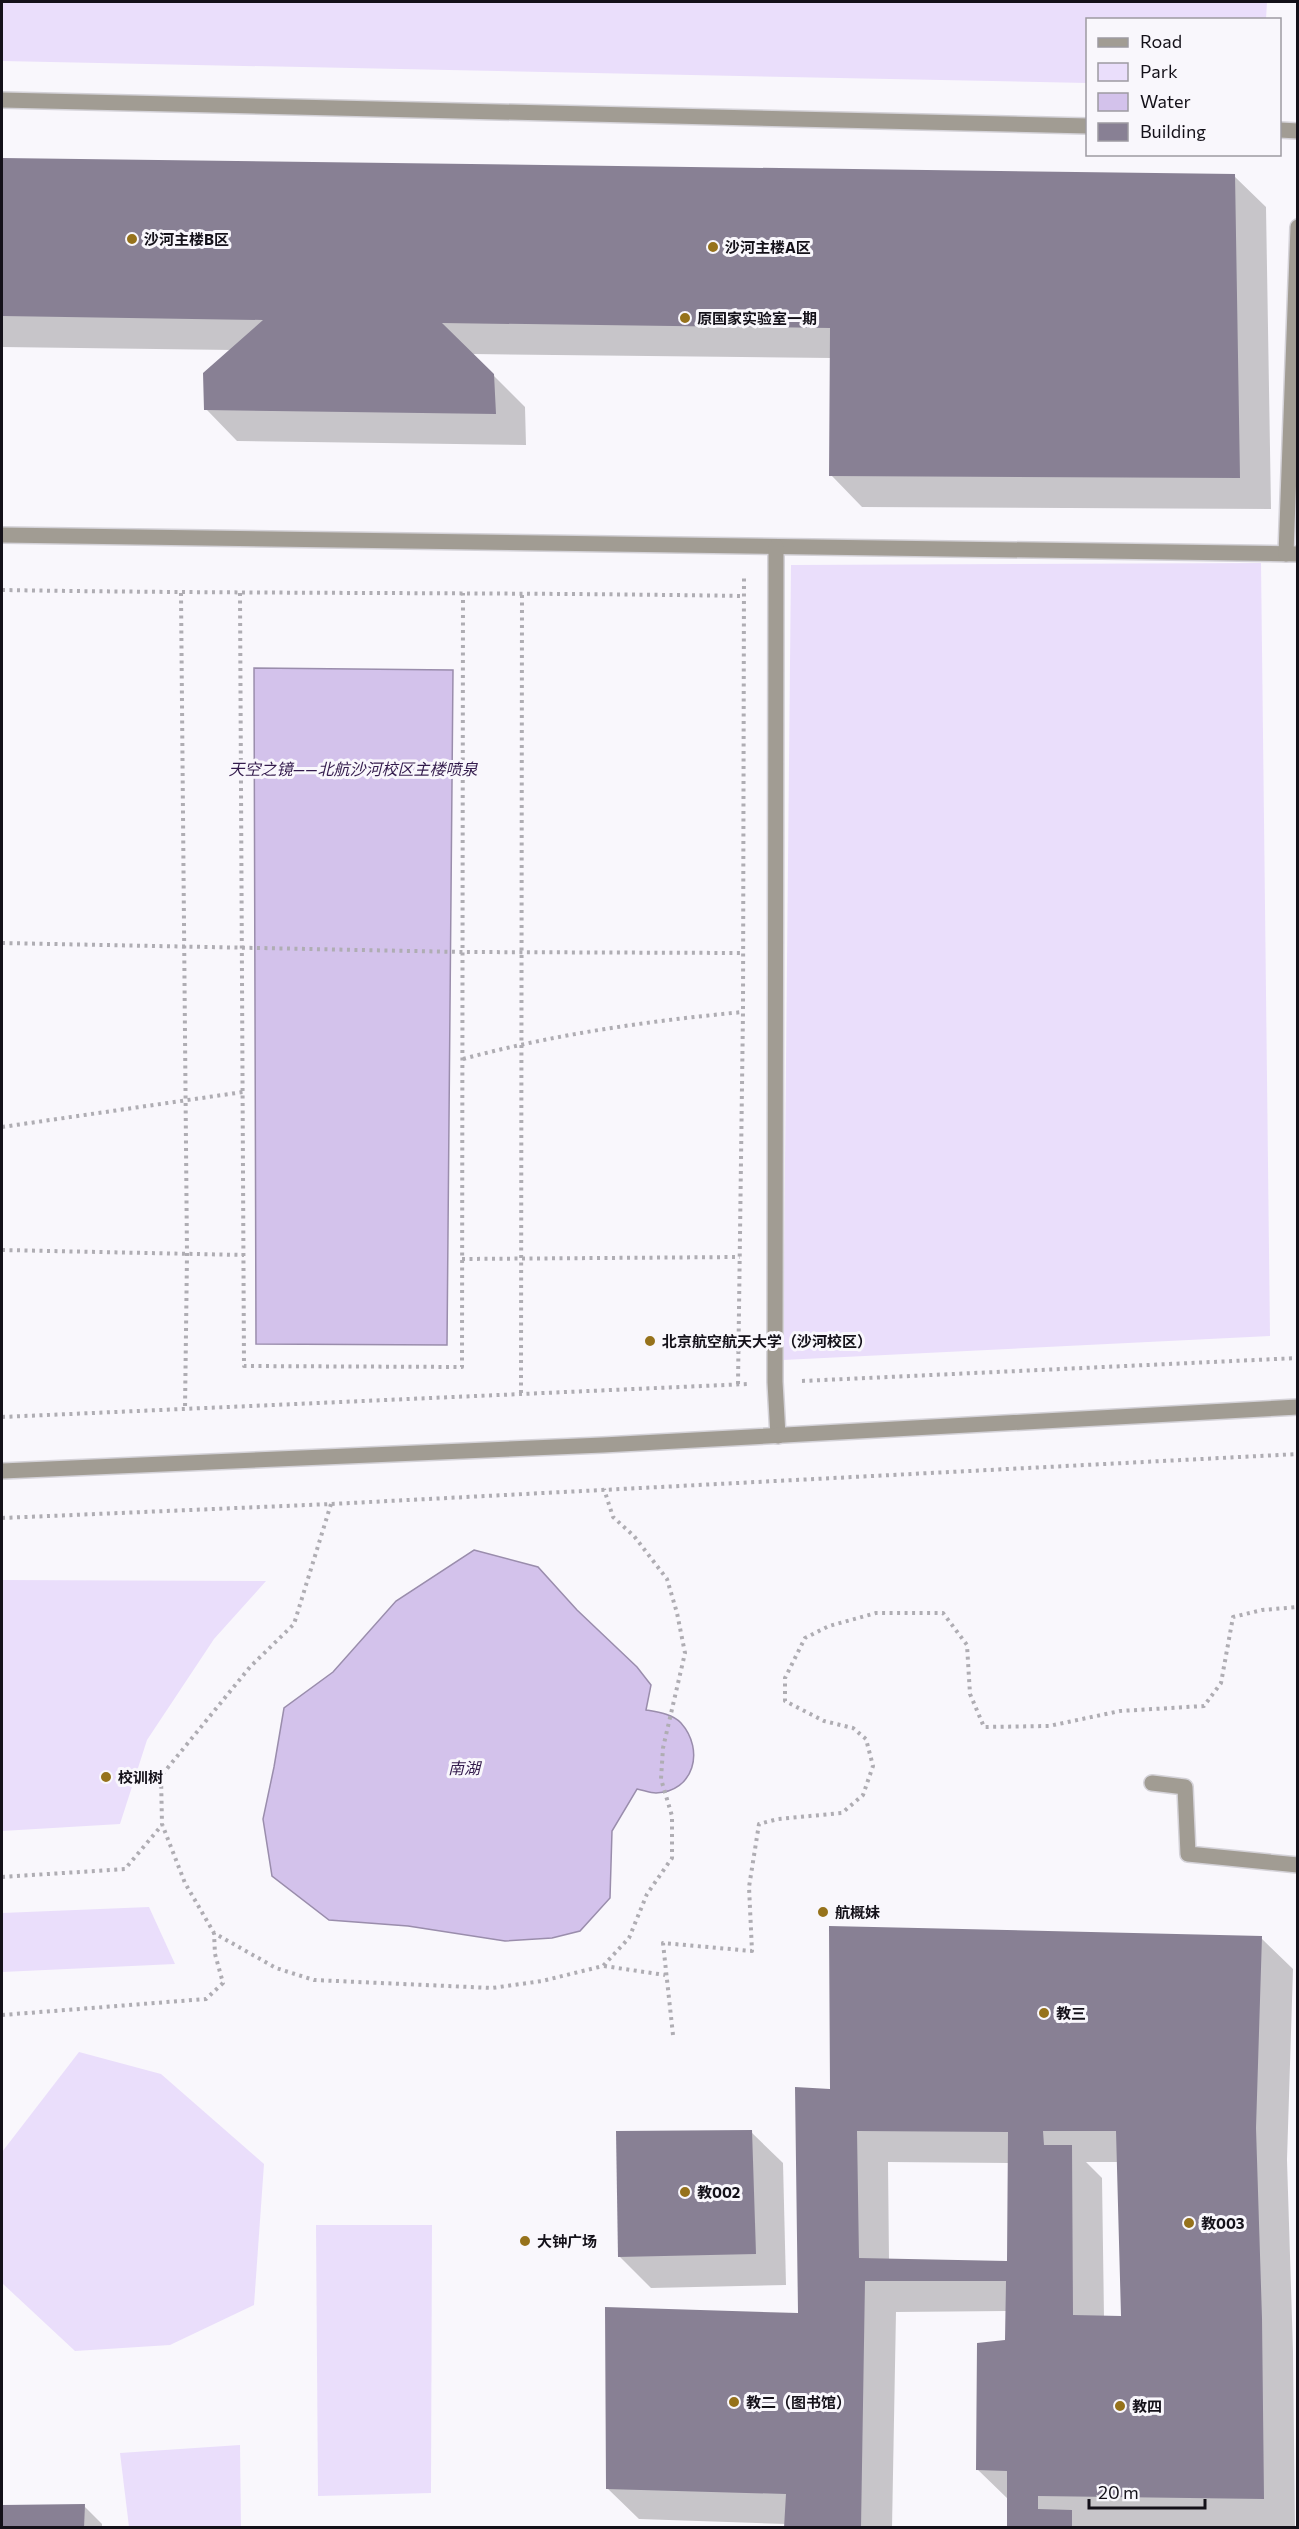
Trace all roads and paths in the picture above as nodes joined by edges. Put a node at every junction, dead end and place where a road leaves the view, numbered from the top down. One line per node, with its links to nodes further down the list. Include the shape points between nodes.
1 (2, 100): 2 (street)
2 (1086, 126)
3 (1281, 130): 4 (street)
4 (1298, 130)
5 (1298, 228): 8 (street)
6 (2, 535): 7 (street)
7 (776, 547): 8 (street); 35 (street)
8 (1292, 554)
9 (744, 572): 15 (path)
10 (2, 590): 12 (path)
11 (522, 592): 14 (path); 15 (path); 20 (path)
12 (181, 593): 13 (path); 17 (path)
13 (240, 593): 14 (path); 18 (path)
14 (463, 593): 19 (path)
15 (744, 596): 21 (path)
16 (2, 943): 17 (path)
17 (184, 948): 18 (path); 26 (path)
18 (243, 949): 19 (path); 25 (path)
19 (463, 952): 20 (path); 24 (path)
20 (522, 953): 21 (path); 23 (path)
21 (744, 953): 22 (path)
22 (743, 1012): 23 (path, via 652,1021); 31 (path)
23 (521, 1043): 24 (path); 33 (path)
24 (463, 1059): 32 (path)
25 (243, 1092): 26 (path); 30 (path)
26 (185, 1099): 27 (path); 29 (path)
27 (2, 1127)
28 (2, 1250): 29 (path)
29 (187, 1255): 30 (path); 39 (path)
30 (244, 1255): 32 (path, via 244,1366 462,1367)
31 (740, 1257): 33 (path); 36 (path)
32 (462, 1259): 33 (path)
33 (520, 1259): 37 (path)
34 (1298, 1358): 35 (path)
35 (775, 1382): 36 (path); 41 (street)
36 (738, 1384): 37 (path)
37 (521, 1393): 39 (path)
38 (1298, 1407): 41 (street)
39 (185, 1409): 40 (path)
40 (2, 1417)
41 (778, 1436): 43 (street)
42 (1298, 1454): 44 (path)
43 (2, 1471)
44 (604, 1489): 45 (path); 53 (path, via 612,1516 634,1536 667,1579 685,1653 663,1748 661,1779 672,1816 672,1857 648,1894 629,1938)
45 (331, 1504): 46 (path); 49 (path, via 294,1624 250,1667 161,1776)
46 (2, 1518)
47 (1298, 1607): 54 (path, via 1233,1617 1221,1683 1204,1706 1120,1711 1049,1725 984,1727 970,1694 967,1645 943,1613 876,1613 830,1626 805,1638 785,1678 785,1701 824,1721 853,1728 866,1738 873,1766 864,1795 842,1813 759,1824 750,1887 752,1951 663,1943)
48 (1152, 1783): 50 (street, via 1185,1787 1188,1854)
49 (162, 1824): 51 (path, via 125,1869); 52 (path, via 184,1884)
50 (1298, 1865)
51 (2, 1877)
52 (214, 1933): 53 (path, via 276,1968 314,1980 492,1988); 55 (path, via 215,1954 224,1983 206,1999)
53 (603, 1966): 54 (path)
54 (665, 1975): 56 (path)
55 (2, 2015)
56 (673, 2035)

